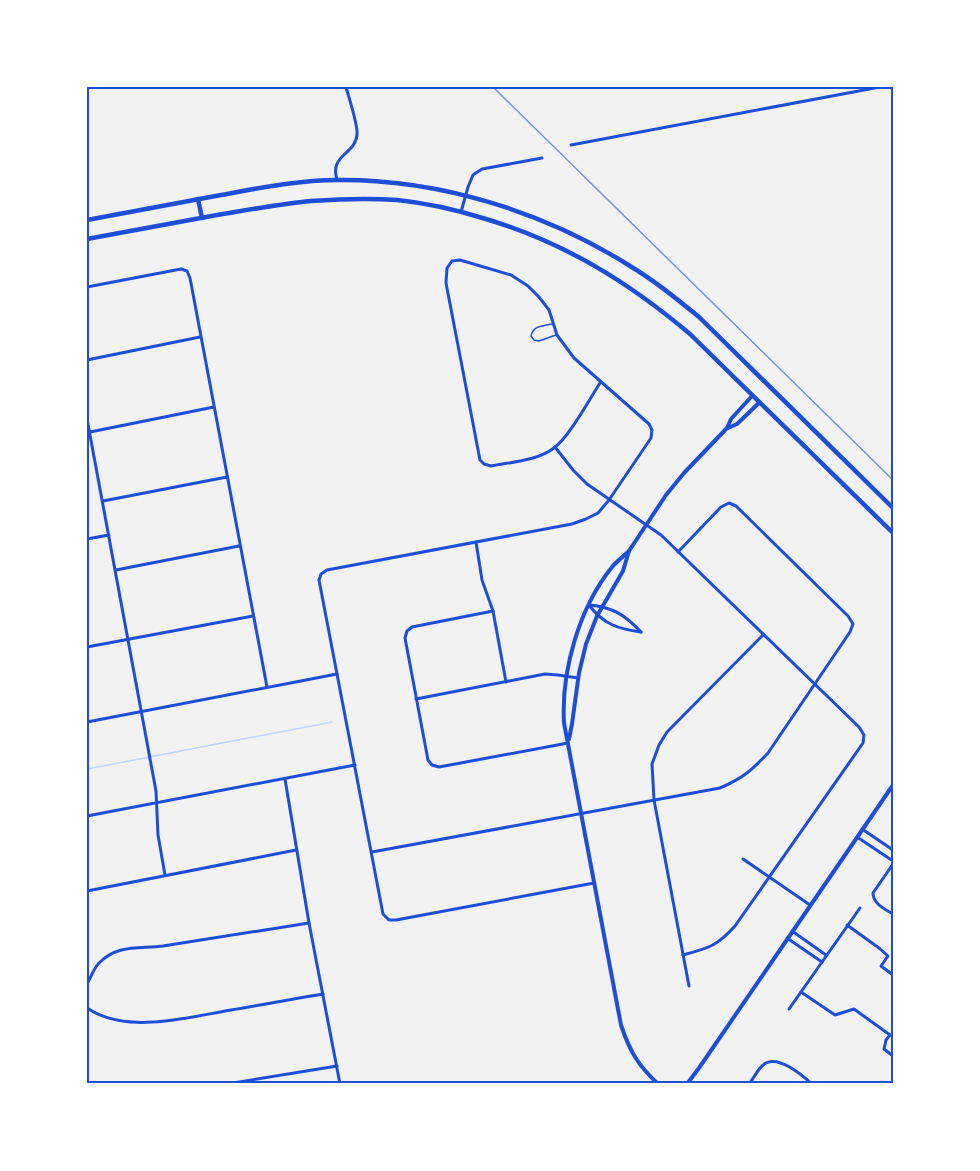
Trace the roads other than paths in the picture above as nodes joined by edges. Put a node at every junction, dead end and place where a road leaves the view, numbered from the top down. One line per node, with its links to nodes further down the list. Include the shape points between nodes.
1 (346, 87): 5 (street, via 358,133 355,143 338,160 334,171)
2 (880, 87): 3 (street)
3 (571, 145)
4 (542, 159): 6 (street, via 482,169 473,175)
5 (337, 180): 6 (main road, via 399,183); 7 (main road, via 282,184)
6 (465, 196): 8 (street); 28 (main road, via 517,211 596,245 670,293)
7 (198, 199): 9 (main road); 10 (main road)
8 (461, 212): 9 (main road, via 396,200 345,199 274,205); 18 (main road, via 555,245 622,282 690,334)
9 (202, 218): 11 (main road)
10 (87, 220)
11 (87, 239)
12 (87, 287): 15 (street, via 187,271)
13 (554, 323): 14 (street); 14 (lane, via 536,327 531,336 538,341); 24 (street, via 539,297 510,275 460,260 452,261 447,268 446,283 480,460 491,466 535,457)
14 (557, 335): 17 (street)
15 (201, 337): 16 (street); 20 (street)
16 (87, 360)
17 (600, 382): 24 (street); 27 (street, via 652,430 651,438)
18 (752, 396): 19 (main road); 22 (street)
19 (759, 403): 22 (street, via 737,424); 30 (main road)
20 (213, 407): 23 (street); 25 (street)
21 (87, 419): 23 (street)
22 (727, 428): 29 (street, via 678,480)
23 (90, 432): 26 (street)
24 (555, 447): 27 (street, via 573,470)
25 (227, 477): 26 (street); 34 (street)
26 (103, 501): 31 (street)
27 (609, 501): 29 (street); 33 (street, via 598,513 572,524)
28 (893, 508)
29 (647, 525): 35 (street); 36 (street)
30 (893, 533)
31 (109, 535): 32 (street); 37 (street)
32 (87, 539)
33 (476, 542): 40 (street, via 482,580); 46 (street, via 321,574)
34 (240, 546): 37 (street); 41 (street)
35 (630, 551): 38 (street, via 614,565); 39 (street)
36 (678, 552): 43 (street); 50 (street, via 721,507 729,503 736,506 852,624)
37 (116, 570): 44 (street)
38 (589, 605): 39 (street); 42 (street); 47 (street, via 574,641)
39 (602, 606): 42 (street); 42 (street, via 628,618 641,632 622,629)
40 (493, 611): 49 (street); 52 (street, via 407,631)
41 (253, 616): 44 (street); 51 (street)
42 (597, 616): 48 (street)
43 (764, 634): 50 (street); 60 (street, via 667,732 652,764)
44 (129, 639): 45 (street); 53 (street)
45 (87, 647)
46 (337, 674): 51 (street); 56 (street)
47 (567, 676): 48 (street); 49 (street, via 545,674); 55 (street, via 563,714)
48 (578, 678): 55 (street)
49 (506, 682): 52 (street)
50 (814, 683): 60 (street, via 768,753 738,780 720,788); 72 (street, via 859,727 863,742)
51 (267, 687): 53 (street)
52 (416, 699): 55 (street, via 432,765 439,767)
53 (142, 711): 54 (street); 61 (street)
54 (87, 722)
55 (568, 743): 62 (street)
56 (356, 765): 57 (street); 68 (street)
57 (285, 779): 61 (street); 66 (street)
58 (893, 785): 59 (street)
59 (891, 791): 64 (street)
60 (654, 800): 62 (street); 82 (street)
61 (157, 803): 63 (street); 71 (street)
62 (581, 813): 68 (street); 73 (street)
63 (87, 816)
64 (862, 829): 65 (street); 67 (street)
65 (857, 837): 70 (street); 75 (street)
66 (297, 850): 71 (street); 78 (street)
67 (893, 850)
68 (372, 852): 73 (street, via 383,914 388,920)
69 (742, 859): 72 (street)
70 (893, 863): 77 (street, via 873,894 876,902)
71 (165, 875): 74 (street)
72 (770, 877): 75 (street); 82 (street, via 723,939 710,948)
73 (594, 883): 96 (street, via 627,1045 642,1069)
74 (87, 891)
75 (810, 905): 80 (street)
76 (860, 908): 79 (street)
77 (893, 914)
78 (309, 923): 86 (street, via 163,946 125,948 98,964); 89 (street)
79 (847, 925): 83 (street); 85 (street, via 888,956 881,966)
80 (792, 931): 81 (street); 83 (street)
81 (787, 938): 84 (street); 97 (street)
82 (683, 955): 87 (street)
83 (826, 955): 84 (street)
84 (822, 962): 88 (street)
85 (893, 975)
86 (87, 984)
87 (688, 986)
88 (801, 992): 91 (street); 92 (street, via 835,1015 854,1010 890,1035 884,1049)
89 (323, 994): 90 (street, via 160,1022 108,1018); 93 (street)
90 (87, 1008)
91 (789, 1009)
92 (893, 1056)
93 (337, 1066): 94 (street); 95 (street)
94 (227, 1084)
95 (340, 1084)
96 (658, 1084)
97 (687, 1084)
98 (749, 1084): 99 (street, via 763,1065 771,1061 785,1064)
99 (812, 1084)

